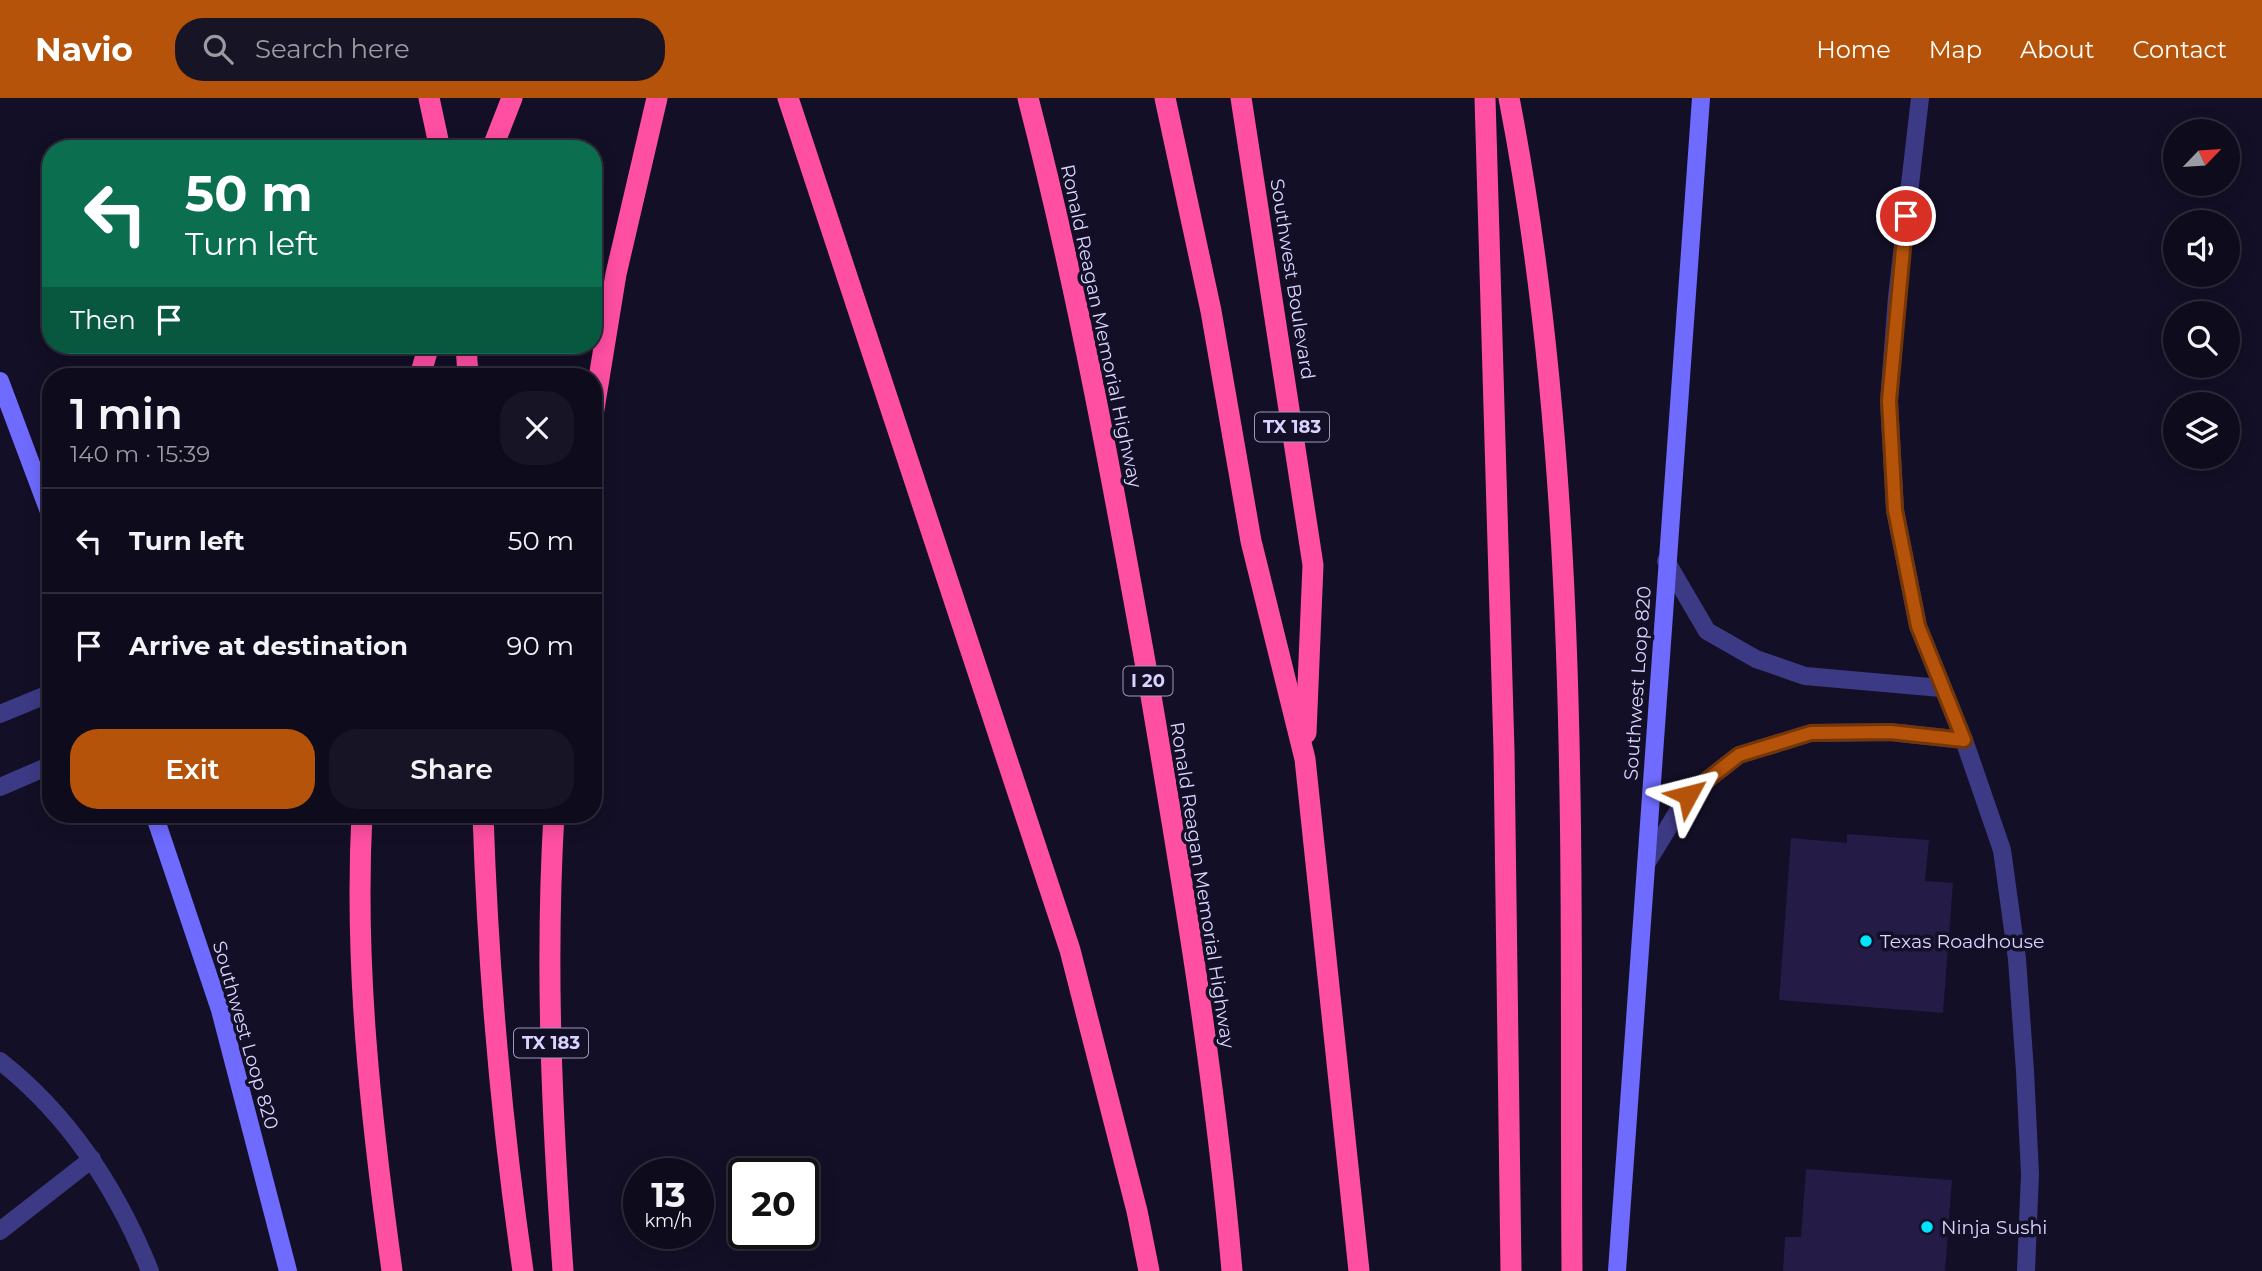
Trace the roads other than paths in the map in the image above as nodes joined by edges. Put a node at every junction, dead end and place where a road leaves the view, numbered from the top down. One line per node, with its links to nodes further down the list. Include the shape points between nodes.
1 (429, 98): 12 (highway)
2 (512, 98): 13 (highway)
3 (657, 98): 14 (highway, via 616,274)
4 (788, 98): 38 (highway, via 1070,950)
5 (1028, 98): 39 (highway, Ronald Reagan Memorial Highway / I 20, via 1128,566 1175,837 1226,1194)
6 (1166, 98): 22 (highway, via 1211,311 1251,541)
7 (1241, 98): 22 (highway, Southwest Boulevard / TX 183, via 1313,565)
8 (1485, 98): 41 (highway, via 1504,764)
9 (1509, 98): 42 (highway, via 1532,238 1551,402 1565,584)
10 (1701, 98): 17 (main road, Southwest Loop 820)
11 (1920, 98): 18 (lane, via 1889,401 1895,510 1918,626)
12 (438, 140)
13 (496, 140)
14 (601, 368)
15 (0, 381): 16 (main road)
16 (42, 493)
17 (1666, 561): 18 (lane, via 1707,631 1756,659 1805,676); 29 (main road, Southwest Loop 820)
18 (1941, 688): 21 (lane)
19 (42, 697): 20 (lane)
20 (0, 714)
21 (1964, 740): 29 (lane, via 1890,732 1811,733 1739,755 1688,795); 44 (lane, via 2002,850 2017,959 2030,1174)
22 (1305, 759): 40 (highway)
23 (42, 769): 24 (lane)
24 (0, 787)
25 (157, 823): 34 (main road, Southwest Loop 820, via 220,1010)
26 (362, 823): 35 (highway, via 360,938 366,1053)
27 (483, 823): 36 (highway, via 487,936)
28 (554, 823): 37 (highway, TX 183, via 549,958)
29 (1646, 864): 43 (main road, Southwest Loop 820)
30 (0, 1060): 31 (lane, via 57,1112)
31 (92, 1159): 32 (lane); 33 (lane)
32 (0, 1231)
33 (150, 1271)
34 (288, 1271)
35 (392, 1271)
36 (523, 1271)
37 (564, 1271)
38 (1149, 1271)
39 (1232, 1271)
40 (1359, 1271)
41 (1511, 1271)
42 (1572, 1271)
43 (1617, 1271)
44 (2026, 1271): 45 (lane)
45 (2035, 1271)

